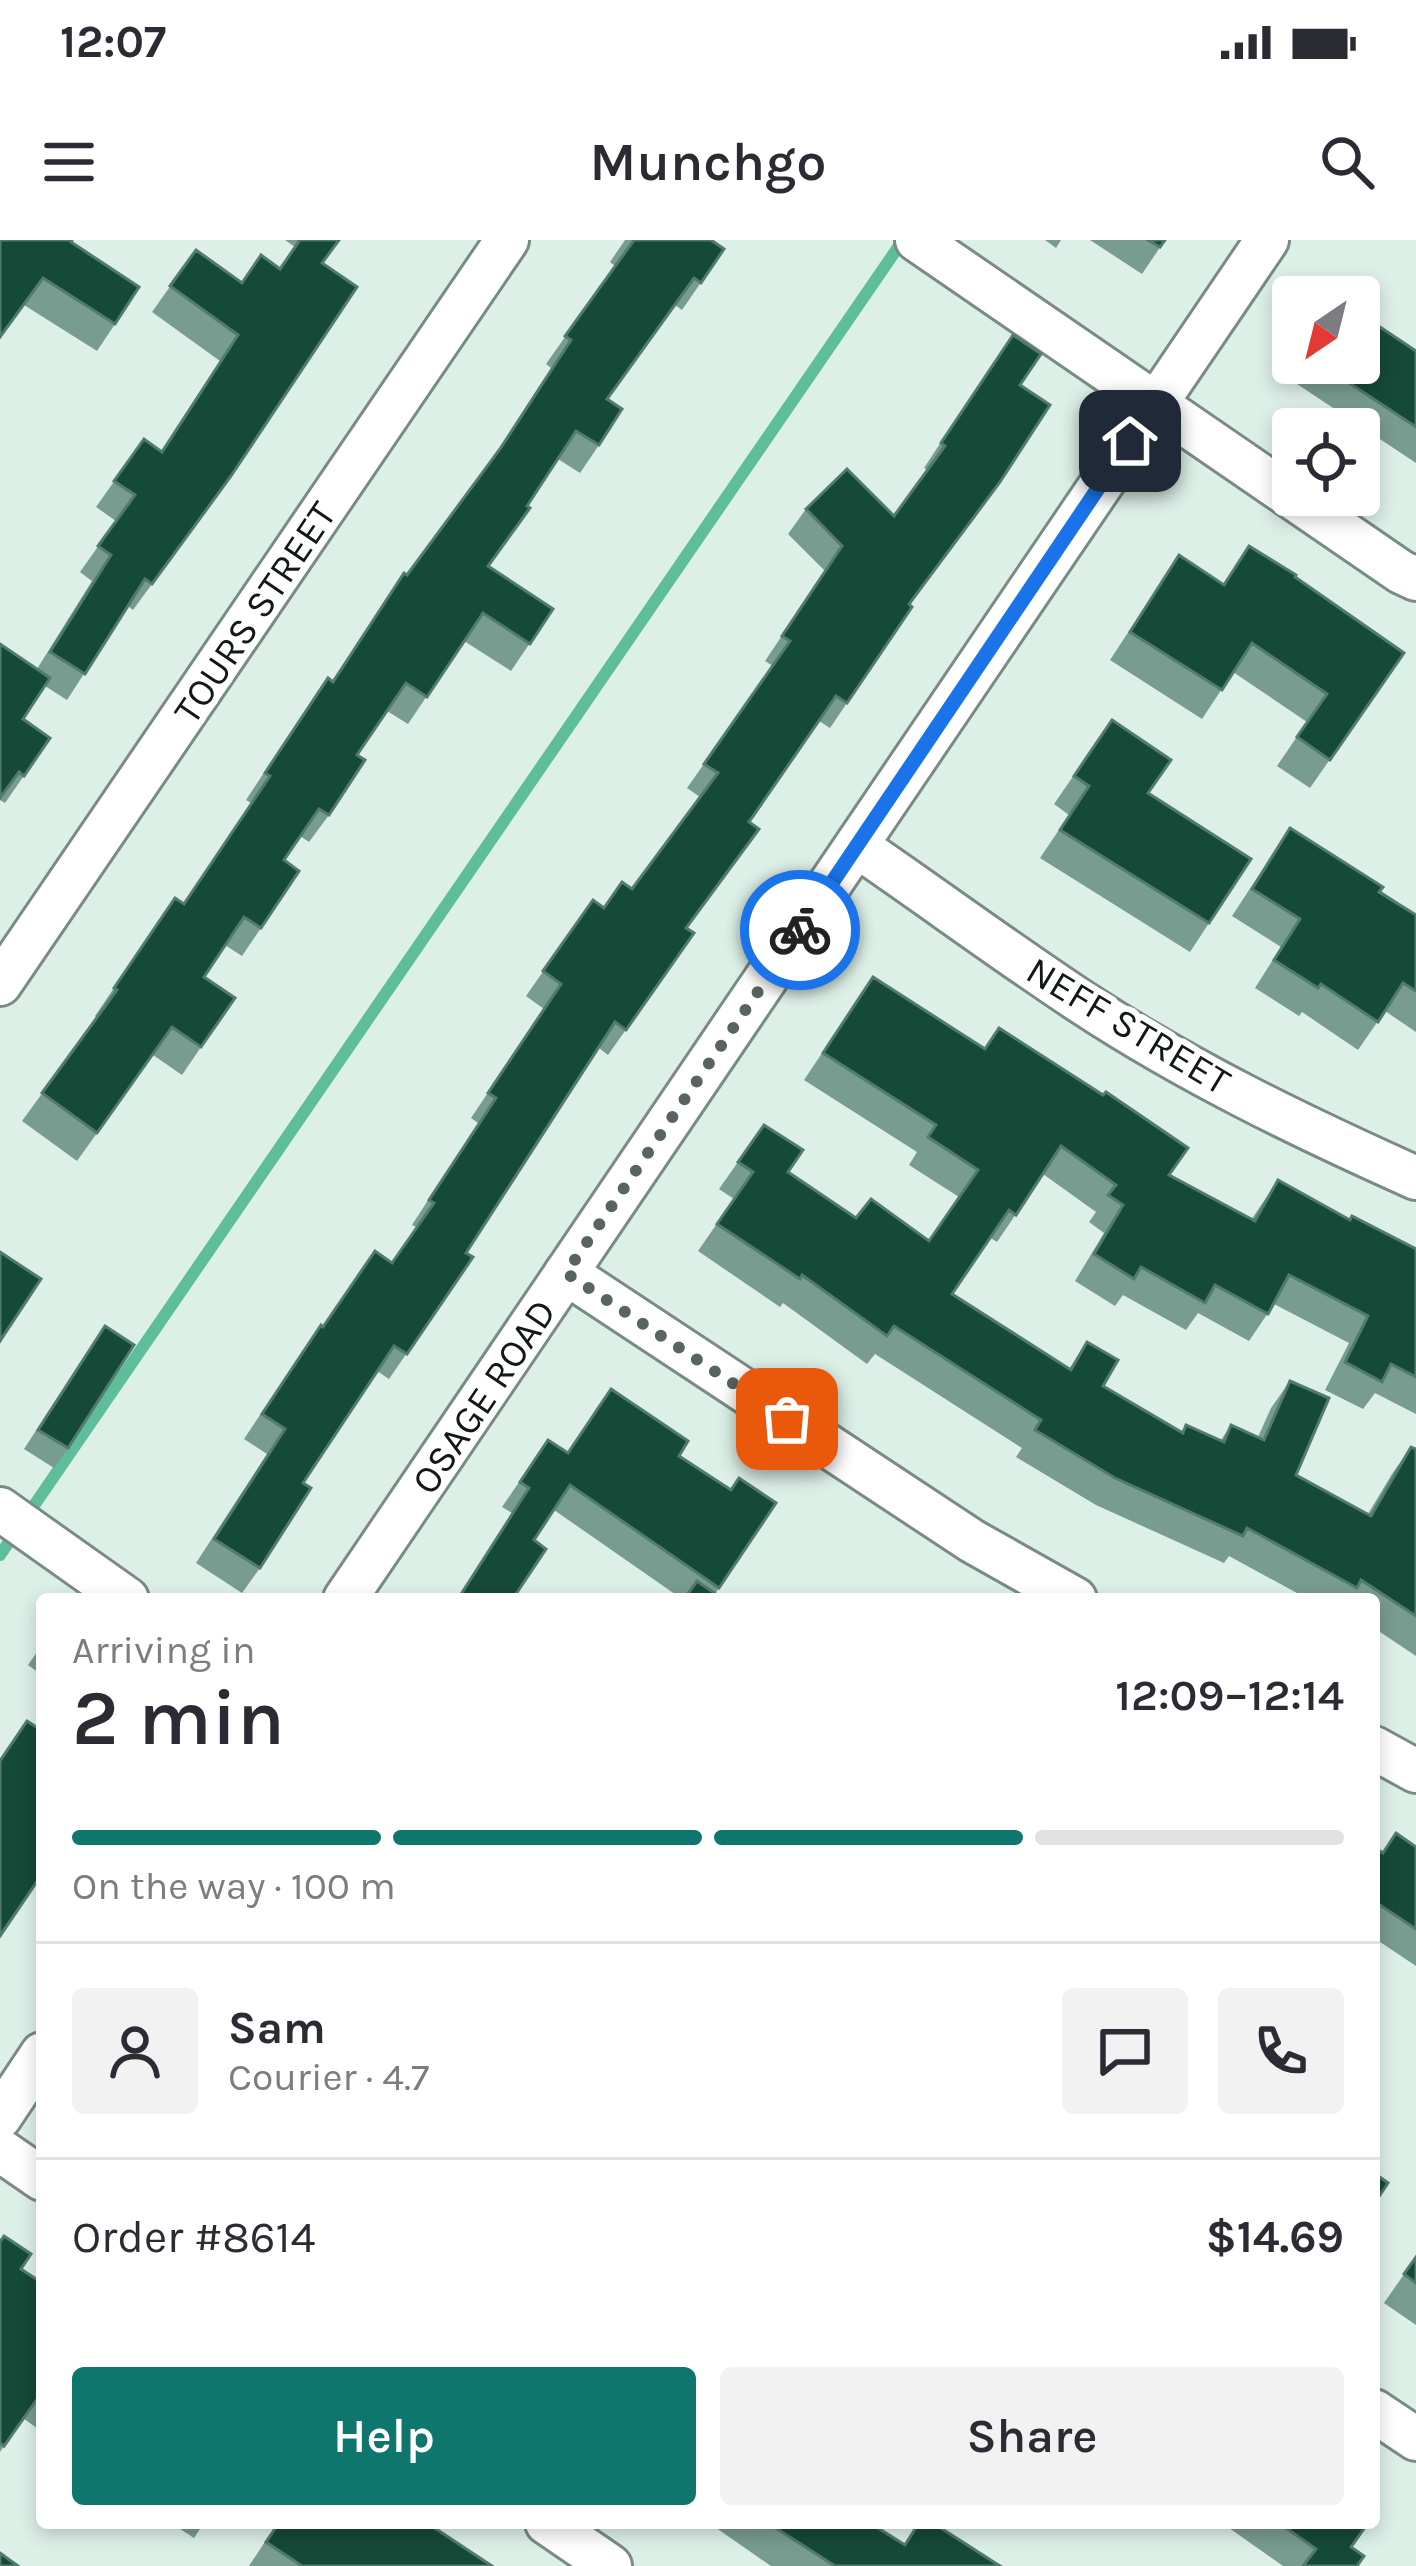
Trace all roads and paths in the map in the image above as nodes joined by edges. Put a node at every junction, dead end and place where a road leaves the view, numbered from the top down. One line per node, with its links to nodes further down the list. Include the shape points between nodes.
1 (507, 240): 7 (street, TOURS STREET)
2 (1267, 240): 4 (street, OSAGE ROAD)
3 (930, 249): 4 (street)
4 (1155, 404): 5 (street); 6 (street, OSAGE ROAD)
5 (1416, 579)
6 (857, 846): 8 (street, NEFF STREET, via 1086,1005 1200,1072); 9 (street, OSAGE ROAD)
7 (0, 984)
8 (1416, 1178)
9 (566, 1273): 12 (street, OSAGE ROAD); 13 (street, via 972,1541)
10 (0, 1509): 11 (street)
11 (119, 1593)
12 (349, 1593)
13 (1064, 1593)
14 (1380, 1751): 15 (street)
15 (1416, 1771)
16 (36, 2063): 17 (street)
17 (0, 2117)
18 (0, 2150): 19 (street)
19 (36, 2175)
20 (1380, 2415): 21 (street)
21 (1416, 2439)
22 (556, 2529): 23 (street)
23 (610, 2566)

